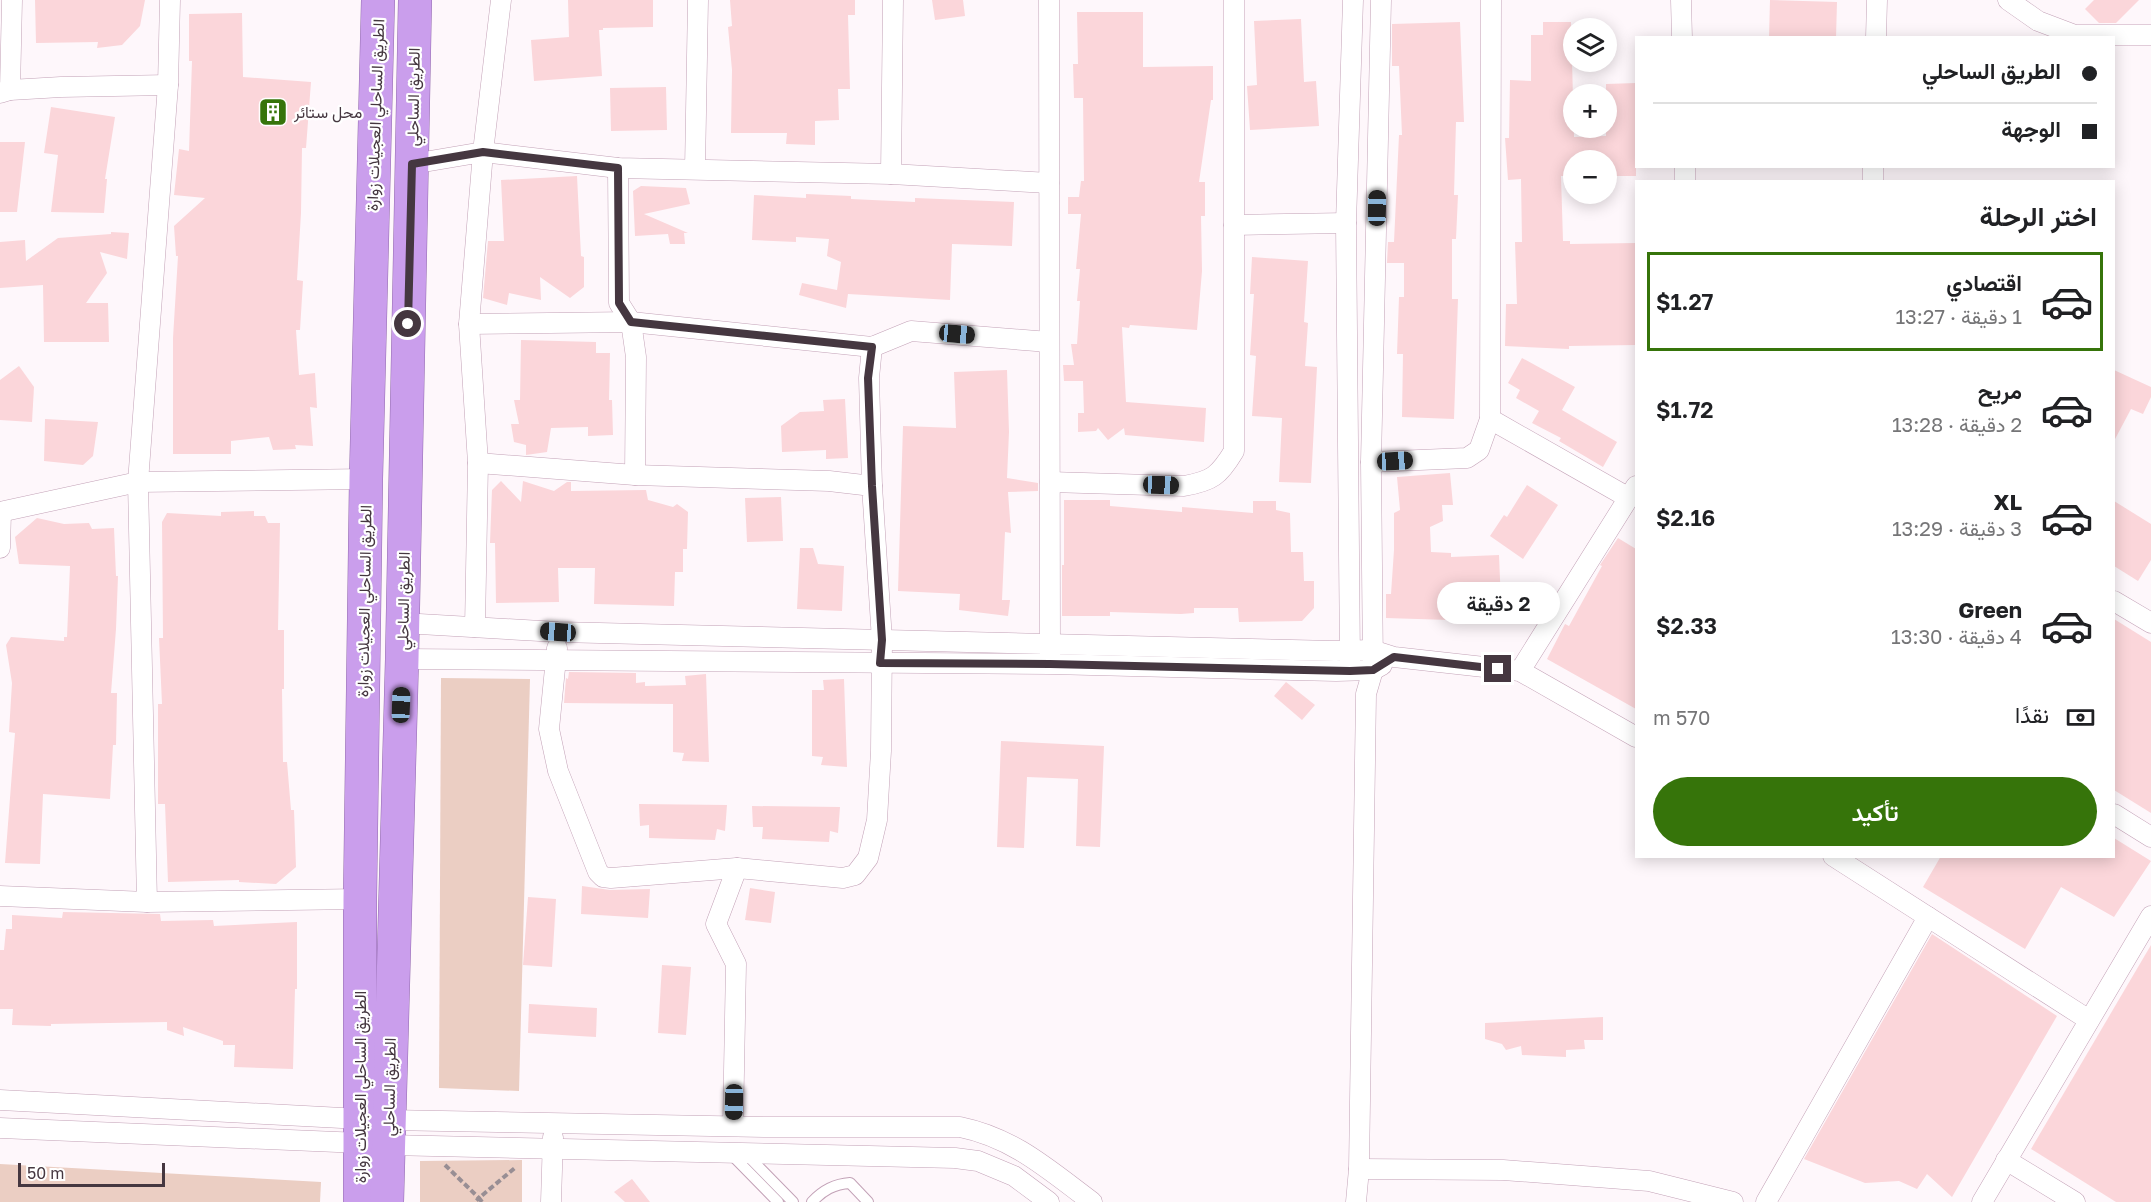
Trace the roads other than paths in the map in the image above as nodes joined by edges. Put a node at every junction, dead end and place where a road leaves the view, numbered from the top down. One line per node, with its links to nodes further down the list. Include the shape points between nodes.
1 (12, 0): 20 (street)
2 (170, 0): 19 (street)
3 (378, 0): 37 (highway, الطريق الساحلي العجيلات زوارة)
4 (415, 0): 22 (highway, الطريق الساحلي)
5 (501, 0): 21 (street)
6 (698, 0): 24 (street)
7 (893, 0): 25 (street)
8 (1049, 0): 26 (street)
9 (1234, 0): 28 (street)
10 (1353, 0): 27 (street)
11 (1381, 0): 34 (street)
12 (1491, 0): 33 (street)
13 (1681, 0): 17 (street)
14 (1877, 0): 18 (street)
15 (2008, 0): 16 (street, via 2038,21 2075,35)
16 (2151, 35)
17 (1682, 36)
18 (1876, 36)
19 (168, 85): 20 (street); 38 (street)
20 (5, 92)
21 (483, 152): 22 (street); 23 (street); 30 (street)
22 (412, 164): 46 (highway, الطريق الساحلي)
23 (618, 168): 24 (street); 29 (street, via 619,303)
24 (695, 169): 25 (street)
25 (891, 174): 26 (street)
26 (1049, 183): 31 (street)
27 (1346, 223): 28 (street); 53 (street)
28 (1234, 225): 39 (street, via 1234,451 1222,471 1204,483 1184,486)
29 (631, 322): 30 (street); 32 (street); 36 (street, via 636,357)
30 (469, 324): 35 (street)
31 (1049, 342): 32 (street, via 910,331); 39 (street)
32 (872, 347): 40 (street, via 868,378)
33 (1490, 420): 34 (street, via 1479,450 1467,458); 41 (street)
34 (1371, 462): 52 (street)
35 (478, 463): 36 (street); 47 (street)
36 (634, 475): 40 (street, via 829,481)
37 (366, 478): 38 (street); 70 (highway, الطريق الساحلي العجيلات زوارة)
38 (138, 482): 42 (street); 71 (street)
39 (1050, 482): 51 (street)
40 (872, 486): 50 (street)
41 (1633, 492): 62 (street)
42 (1, 512): 43 (street)
43 (0, 548)
44 (2115, 602): 45 (street)
45 (2150, 619)
46 (402, 622): 47 (street); 55 (highway, الطريق الساحلي)
47 (475, 627): 48 (street)
48 (558, 632): 49 (street); 56 (street)
49 (802, 639): 50 (street); 57 (street)
50 (882, 640): 51 (street); 58 (street)
51 (1050, 644): 53 (street); 59 (street)
52 (1372, 650): 53 (street); 54 (street); 60 (street)
53 (1349, 651): 61 (street)
54 (1394, 657): 60 (street); 62 (street)
55 (402, 659): 56 (street); 80 (highway, الطريق الساحلي)
56 (556, 661): 57 (street); 68 (street, via 549,729 558,771 603,878)
57 (801, 663): 58 (street)
58 (880, 663): 59 (street); 68 (street, via 877,820 868,858 860,871 843,878)
59 (1050, 664): 61 (street)
60 (1373, 670): 61 (street); 63 (street)
61 (1350, 671): 63 (street)
62 (1520, 671): 64 (street)
63 (1366, 694): 84 (street)
64 (1635, 736)
65 (2115, 815): 66 (street)
66 (2151, 837)
67 (1836, 858): 73 (street)
68 (737, 868): 77 (street, via 716,924 736,964)
69 (0, 896): 71 (street)
70 (360, 899): 71 (street); 80 (highway, الطريق الساحلي العجيلات زوارة)
71 (147, 902)
72 (2151, 916): 74 (street)
73 (1928, 917): 74 (street); 96 (street)
74 (2089, 1020): 83 (street)
75 (0, 1100): 80 (street)
76 (553, 1122): 77 (street); 80 (street); 81 (street)
77 (733, 1125): 78 (street)
78 (765, 1127): 82 (street); 93 (street, via 960,1127 982,1131 1011,1143)
79 (0, 1128): 80 (street)
80 (375, 1132): 81 (street); 85 (highway, الطريق الساحلي العجيلات زوارة); 86 (highway, الطريق الساحلي)
81 (552, 1150): 82 (street); 87 (street)
82 (748, 1154): 88 (lane); 89 (lane); 92 (street, via 978,1161 1014,1176)
83 (2006, 1160): 97 (street); 98 (street)
84 (1359, 1169): 94 (street); 95 (street, via 1503,1170 1649,1181)
85 (360, 1202)
86 (387, 1202)
87 (551, 1202)
88 (778, 1202)
89 (793, 1202)
90 (812, 1202): 91 (lane, via 836,1183 850,1183)
91 (868, 1202)
92 (1049, 1202)
93 (1092, 1202)
94 (1356, 1202)
95 (1733, 1202)
96 (1766, 1202)
97 (1982, 1202)
98 (2075, 1202)

